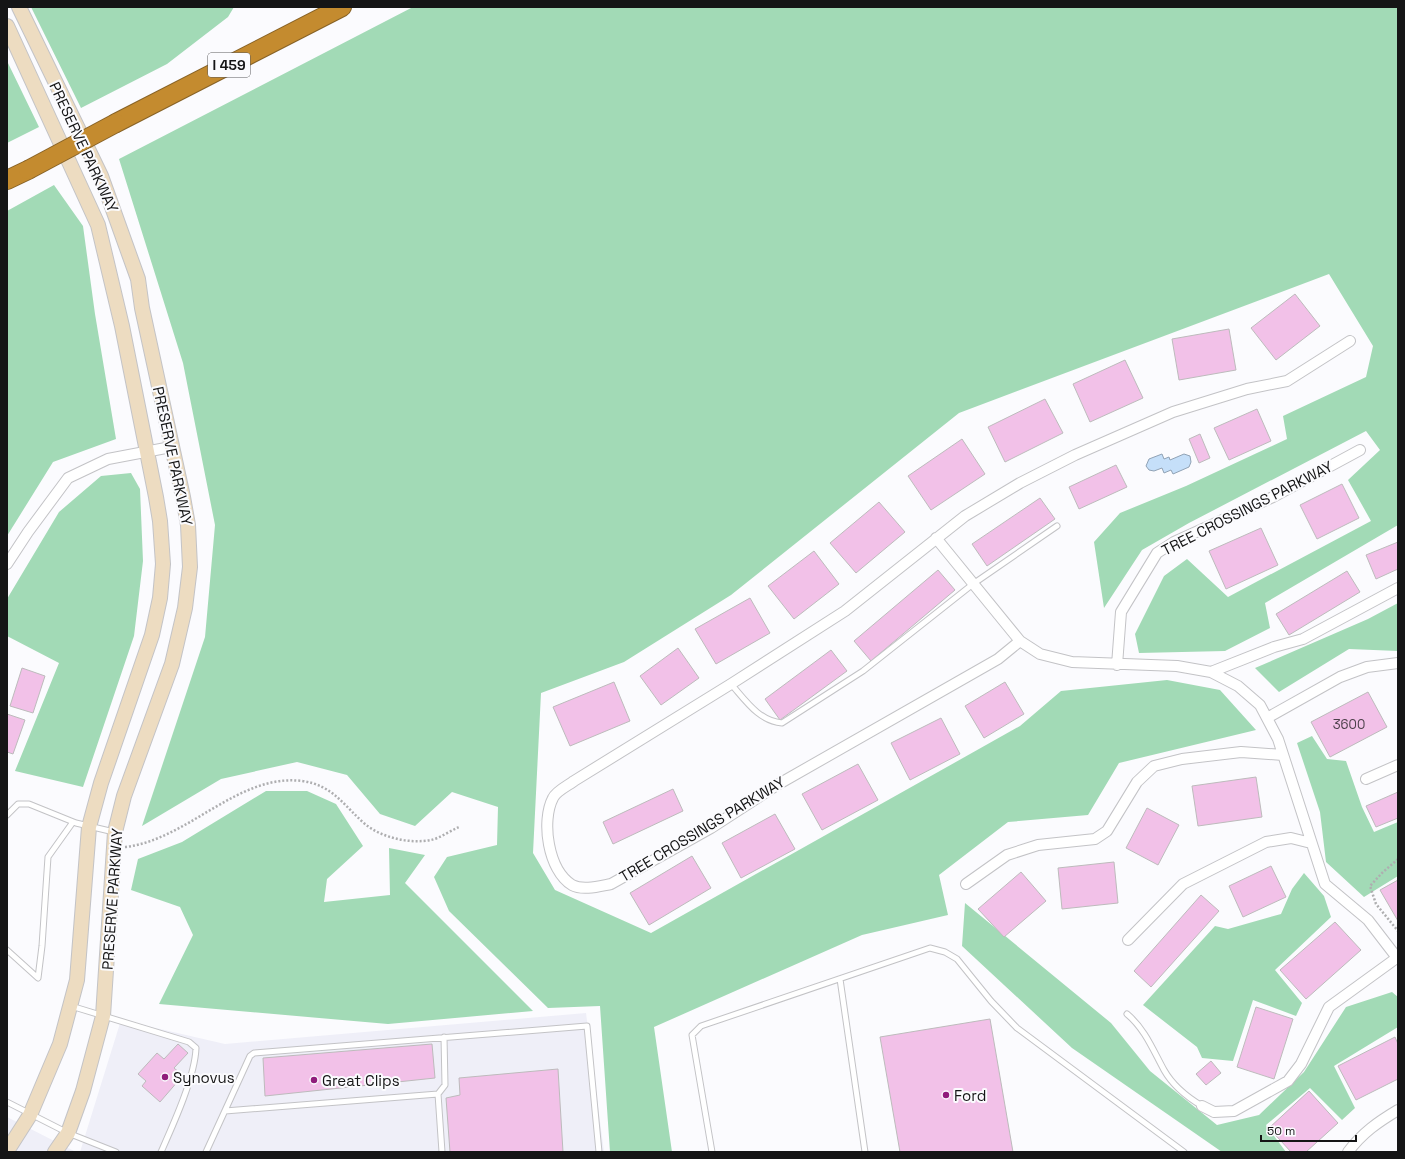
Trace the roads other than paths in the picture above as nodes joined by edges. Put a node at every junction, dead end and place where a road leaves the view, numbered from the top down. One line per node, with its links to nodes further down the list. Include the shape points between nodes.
1 (18, 7): 6 (street, PRESERVE PARKWAY, via 101,176 125,238 138,279)
2 (342, 7): 4 (highway, I 459, bridge)
3 (7, 26): 8 (street, PRESERVE PARKWAY, via 98,225 122,326)
4 (7, 180)
5 (1350, 341): 10 (street, TREE CROSSINGS PARKWAY, via 1287,381 1247,389 1173,412 1075,455 1020,483 972,512)
6 (171, 447): 8 (street); 26 (street, PRESERVE PARKWAY, via 188,525 190,567 185,608 172,664 124,796)
7 (1360, 450): 16 (street, TREE CROSSINGS PARKWAY, via 1274,497 1174,542 1157,553 1121,612)
8 (147, 452): 11 (street, via 108,459 68,478); 25 (street, PRESERVE PARKWAY, via 160,521 163,564 160,598 152,635 101,783)
9 (1057, 526): 12 (lane)
10 (936, 538): 12 (street); 18 (street, TREE CROSSINGS PARKWAY, via 845,611)
11 (7, 564)
12 (974, 584): 14 (street); 18 (lane, via 863,671 782,723 772,722 757,713)
13 (1398, 588): 17 (street, via 1303,639 1274,647)
14 (1020, 641): 16 (street, via 1040,654 1072,662); 18 (street, TREE CROSSINGS PARKWAY, via 998,659 776,785 711,828 611,884 594,888 572,885 560,872 548,846 548,816 554,797 574,781)
15 (1398, 663): 19 (street, via 1367,667 1340,677)
16 (1118, 665): 17 (street, via 1177,666)
17 (1211, 672): 19 (street, via 1238,686 1260,705)
18 (731, 684)
19 (1267, 718): 20 (street)
20 (1283, 755): 27 (street); 28 (street, via 1241,752 1182,758 1154,766 1137,782 1107,831 1095,839 1038,845 1007,855)
21 (1398, 765): 22 (street)
22 (1366, 779)
23 (7, 815): 24 (lane, via 18,804 30,804)
24 (73, 822): 25 (lane); 30 (lane, via 48,857 38,978)
25 (89, 827): 26 (lane); 33 (street, PRESERVE PARKWAY, via 77,980)
26 (115, 832): 35 (street, PRESERVE PARKWAY)
27 (1312, 843): 29 (street, via 1291,838 1266,842 1183,884); 31 (street, via 1325,884 1368,920)
28 (966, 884)
29 (1128, 940)
30 (7, 950)
31 (1398, 957): 39 (street, via 1329,1007 1301,1064 1288,1081 1234,1110 1214,1112)
32 (840, 979): 51 (lane, via 701,1026 692,1035); 52 (lane); 53 (lane, via 930,948 945,952 957,959 1017,1028)
33 (70, 1006): 35 (lane); 42 (street, PRESERVE PARKWAY, via 60,1044)
34 (1127, 1014): 39 (lane, via 1138,1022 1174,1084)
35 (103, 1016): 43 (street, PRESERVE PARKWAY, via 83,1091); 47 (lane, via 189,1042 196,1048 196,1062)
36 (444, 1037): 37 (lane, via 445,1085); 41 (lane, via 254,1053 250,1056); 50 (lane, via 587,1026)
37 (438, 1094): 41 (lane); 49 (lane)
38 (7, 1102): 42 (lane)
39 (1202, 1106)
40 (1398, 1110): 54 (street, via 1358,1138)
41 (225, 1111): 48 (lane)
42 (30, 1115): 43 (lane); 44 (street, PRESERVE PARKWAY)
43 (68, 1132): 45 (street, PRESERVE PARKWAY); 46 (lane)
44 (7, 1152)
45 (55, 1152)
46 (116, 1152)
47 (161, 1152)
48 (206, 1152)
49 (442, 1152)
50 (599, 1152)
51 (712, 1152)
52 (865, 1152)
53 (1184, 1152)
54 (1348, 1152)

